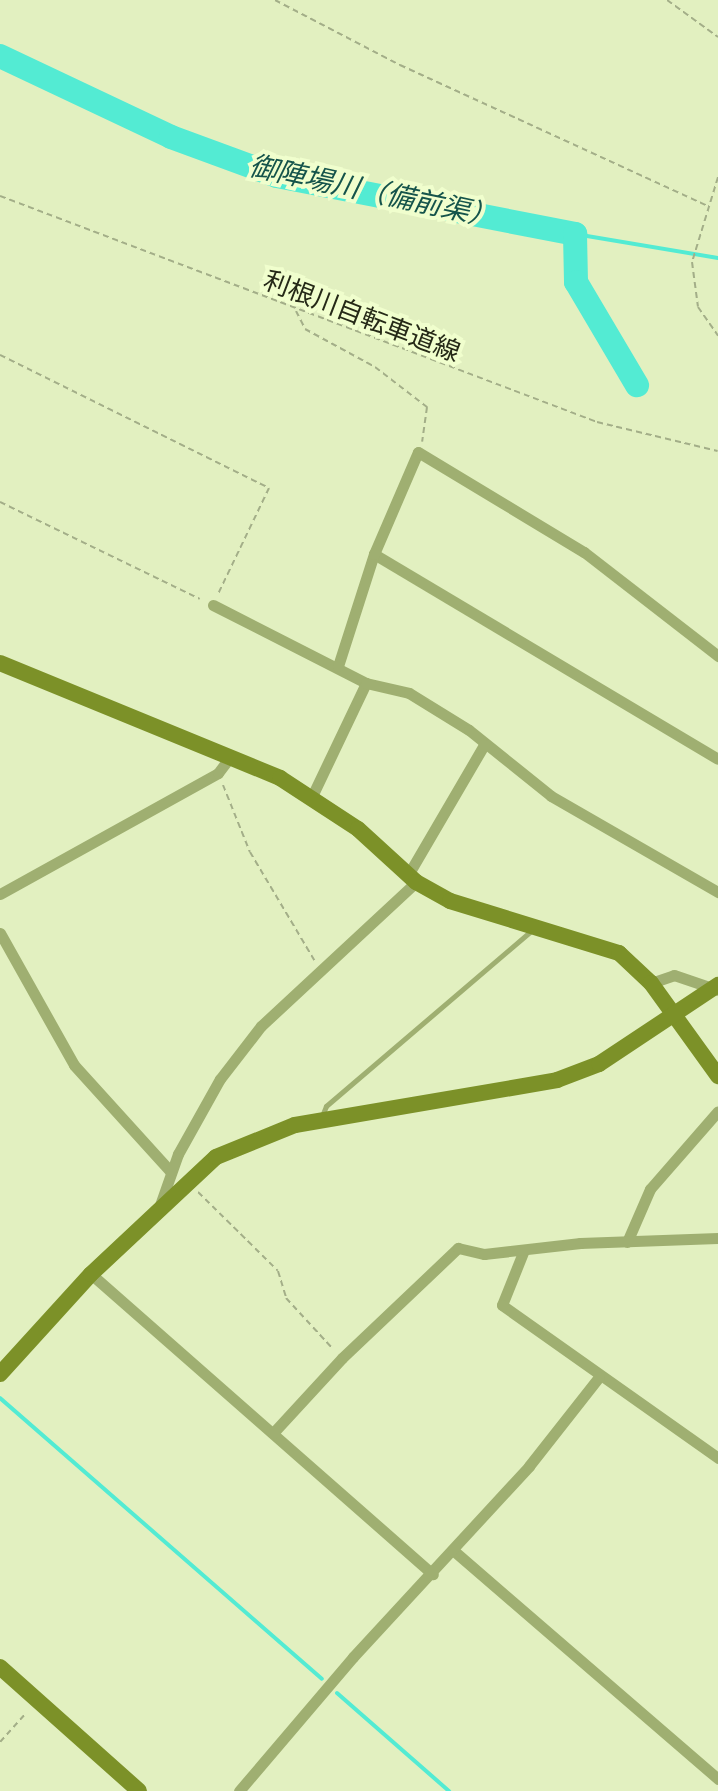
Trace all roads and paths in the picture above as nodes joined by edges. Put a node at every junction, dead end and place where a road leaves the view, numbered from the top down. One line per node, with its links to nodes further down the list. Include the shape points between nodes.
1 (275, 0): 6 (path, via 400,65)
2 (667, 0): 3 (path)
3 (718, 37)
4 (718, 177): 6 (path)
5 (0, 196): 7 (path, 利根川自転車道線)
6 (706, 205): 8 (path, via 692,262 698,307)
7 (295, 310): 10 (path, 利根川自転車道線, via 597,422); 11 (path, via 305,329 375,367 427,407 428,424)
8 (718, 336)
9 (0, 355): 14 (path, via 269,488)
10 (718, 451)
11 (418, 452): 13 (street); 15 (street, via 584,552)
12 (0, 502): 14 (path)
13 (374, 554): 17 (street); 21 (street)
14 (213, 605): 17 (street)
15 (718, 656)
16 (0, 663): 20 (street)
17 (338, 666): 18 (street)
18 (366, 683): 19 (street, via 409,693); 23 (street)
19 (484, 745): 24 (street); 25 (street, via 551,796)
20 (230, 757): 22 (street); 23 (street)
21 (718, 759)
22 (218, 773): 26 (street); 29 (path, via 250,852)
23 (312, 796): 24 (street)
24 (412, 879): 27 (street, via 450,901); 29 (street)
25 (718, 892)
26 (0, 894)
27 (536, 926): 30 (street, via 619,953); 35 (lane, via 326,1106)
28 (0, 933): 36 (street, via 74,1065)
29 (320, 971): 36 (street, via 261,1026 220,1079)
30 (651, 983): 31 (street, via 674,975); 32 (street)
31 (716, 988): 32 (street)
32 (671, 1018): 33 (street); 35 (street, via 599,1064 557,1080)
33 (718, 1076)
34 (718, 1111): 40 (street, via 650,1189)
35 (321, 1121): 37 (street, via 253,1138)
36 (170, 1171): 38 (street)
37 (187, 1180): 38 (street); 43 (path, via 278,1271 286,1298)
38 (160, 1205): 42 (street)
39 (718, 1238): 40 (street)
40 (627, 1242): 41 (street)
41 (524, 1250): 43 (street, via 484,1254 458,1248); 45 (street, via 502,1305)
42 (91, 1274): 44 (street); 46 (street)
43 (342, 1358): 46 (street)
44 (0, 1374)
45 (599, 1377): 47 (street); 48 (street)
46 (273, 1433): 49 (street)
47 (718, 1458)
48 (454, 1551): 49 (street); 53 (street)
49 (433, 1574): 55 (street, via 353,1657)
50 (0, 1667): 51 (street)
51 (37, 1700): 52 (path); 54 (street)
52 (0, 1742)
53 (718, 1779)
54 (139, 1791)
55 (239, 1791)

